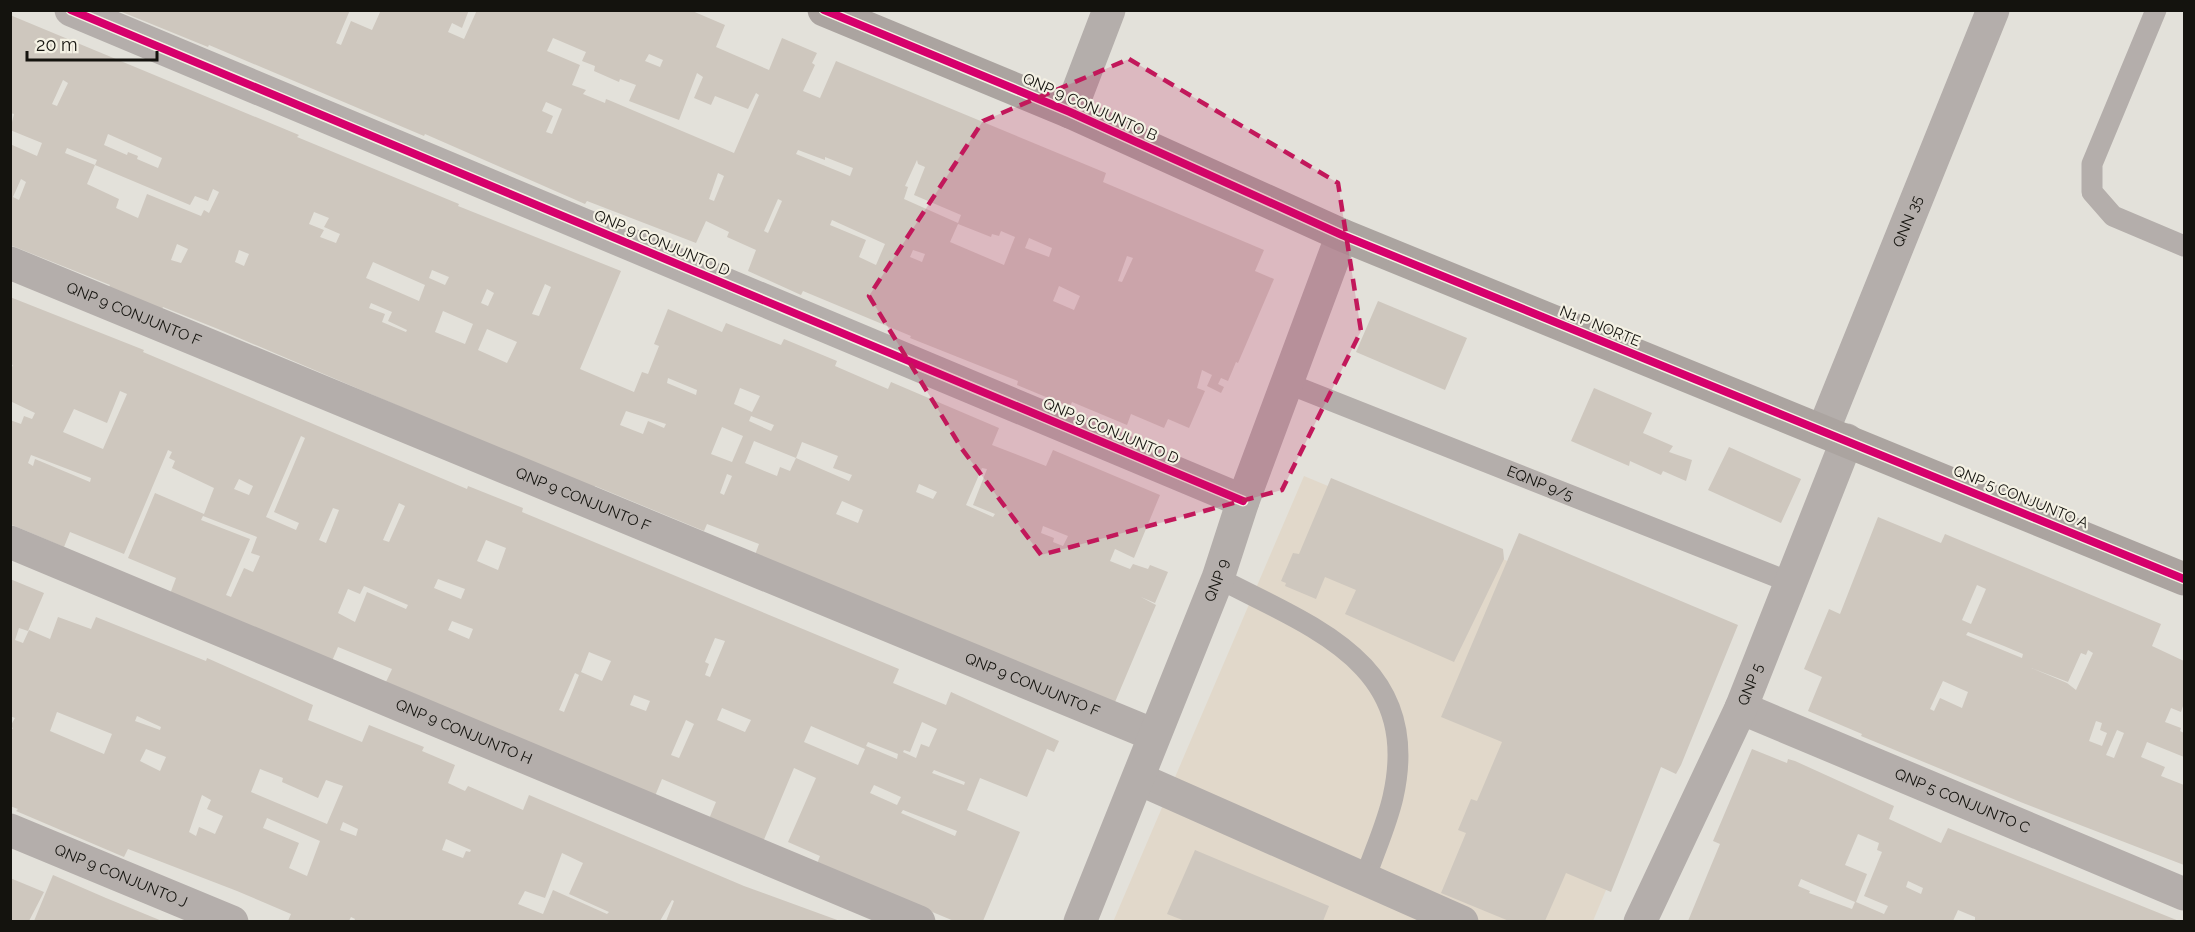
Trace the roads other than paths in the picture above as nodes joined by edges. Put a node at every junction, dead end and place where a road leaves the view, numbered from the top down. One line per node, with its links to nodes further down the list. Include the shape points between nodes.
1 (71, 10): 12 (street, QNP 9 CONJUNTO D)
2 (824, 10): 6 (street, QNP 9 CONJUNTO B)
3 (1109, 10): 6 (street)
4 (1993, 10): 11 (street, QNN 35)
5 (2156, 10): 8 (lane, via 2092,164 2090,178 2092,192 2113,216)
6 (1070, 112): 7 (street, QNP 9 CONJUNTO B)
7 (1342, 236): 10 (street, QNP 9); 11 (street, N1 P NORTE)
8 (2184, 246)
9 (10, 263): 18 (street, QNP 9 CONJUNTO F)
10 (1288, 384): 12 (street, QNP 9); 16 (lane, EQNP 9/5)
11 (1835, 436): 15 (street, QNP 5 CONJUNTO A); 16 (street, QNP 5)
12 (1243, 501): 14 (street, QNP 9)
13 (10, 542): 24 (street, QNP 9 CONJUNTO H)
14 (1218, 578): 18 (street, QNP 9); 21 (lane, via 1335,641 1372,672 1393,711 1399,753 1393,797)
15 (2184, 579)
16 (1792, 583): 17 (street, QNP 5)
17 (1741, 708): 22 (street, QNP 5 CONJUNTO C); 27 (street, QNP 5)
18 (1154, 735): 19 (street, QNP 9)
19 (1139, 779): 21 (street); 25 (street, QNP 9)
20 (10, 830): 23 (street, QNP 9 CONJUNTO J)
21 (1365, 879): 26 (street)
22 (2184, 894)
23 (232, 921)
24 (919, 921)
25 (1080, 921)
26 (1462, 921)
27 (1640, 921)

